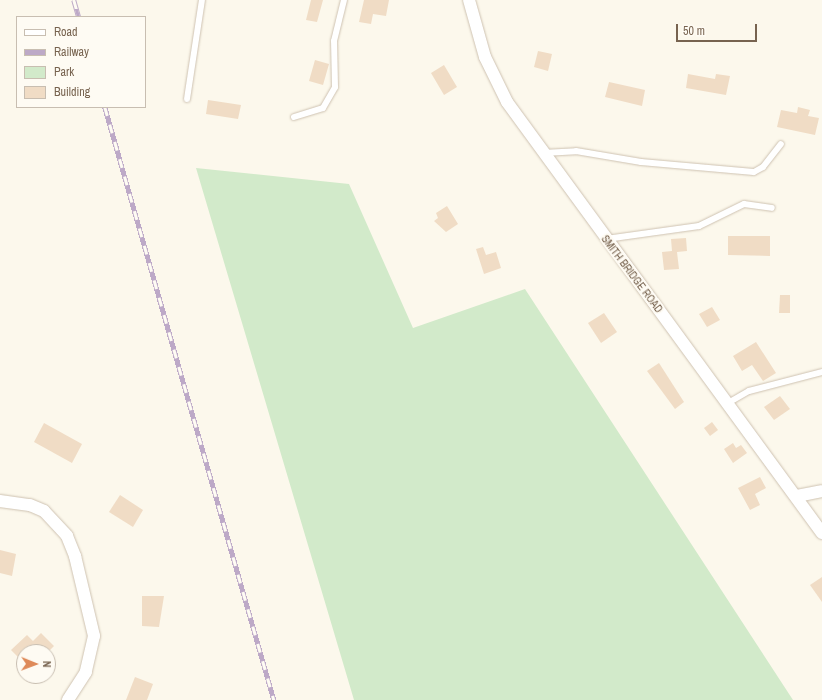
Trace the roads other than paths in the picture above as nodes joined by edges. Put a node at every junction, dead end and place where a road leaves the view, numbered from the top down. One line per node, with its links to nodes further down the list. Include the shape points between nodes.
1 (202, 0): 4 (lane)
2 (344, 0): 5 (lane, via 334,41 335,87 323,108)
3 (469, 0): 7 (street, SMITH BRIDGE ROAD, via 485,57 507,102)
4 (187, 99)
5 (294, 117)
6 (781, 144): 7 (lane, via 763,167 754,172 641,162 576,151)
7 (541, 153): 9 (street, SMITH BRIDGE ROAD)
8 (772, 208): 9 (lane, via 744,204 699,226)
9 (606, 239): 11 (street, SMITH BRIDGE ROAD)
10 (822, 372): 11 (lane, via 749,391)
11 (728, 403): 13 (street, SMITH BRIDGE ROAD)
12 (822, 491): 13 (street)
13 (797, 496): 15 (street, SMITH BRIDGE ROAD)
14 (0, 501): 16 (street, via 30,505 44,511 67,536 75,556 94,636 86,672)
15 (822, 533)
16 (68, 700)

